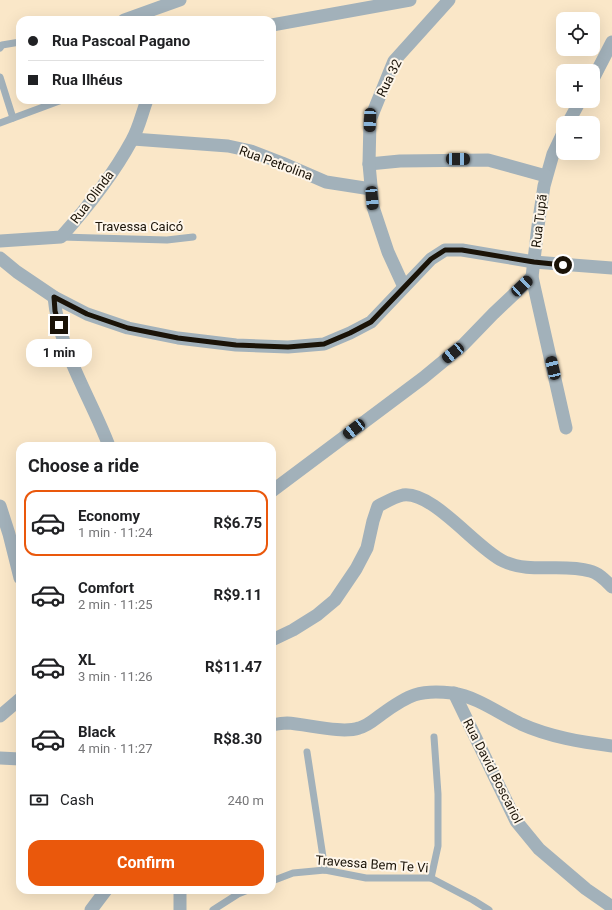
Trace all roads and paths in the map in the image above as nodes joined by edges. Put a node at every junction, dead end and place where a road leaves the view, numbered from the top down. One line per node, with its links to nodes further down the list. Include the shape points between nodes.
1 (180, 0): 4 (street)
2 (410, 0): 5 (street)
3 (449, 0): 17 (street, Rua 32, via 394,61 370,120)
4 (135, 16)
5 (276, 23)
6 (612, 42): 9 (street)
7 (16, 43): 8 (lane, via 2,45)
8 (0, 48)
9 (600, 65)
10 (0, 77): 13 (lane)
11 (51, 104): 13 (lane)
12 (146, 104): 15 (street, Rua Olinda)
13 (13, 118): 14 (lane)
14 (0, 123)
15 (133, 140): 19 (street, Rua Petrolina, via 228,146 257,153 326,182); 20 (street, Rua Olinda, via 79,217)
16 (556, 148): 18 (street, Rua Tupã)
17 (369, 164): 18 (street, via 488,160); 19 (street, Rua 32)
18 (546, 176): 24 (street, Rua Tupã)
19 (371, 189): 27 (street, Rua 32, via 373,206 388,252)
20 (61, 237): 21 (lane, Travessa Caicó, via 167,240); 22 (street)
21 (193, 238)
22 (0, 241)
23 (0, 258): 28 (street)
24 (534, 262): 25 (street); 26 (street, Rua Tupã); 27 (street, via 462,250 445,250 431,259)
25 (612, 268)
26 (532, 277): 29 (street, Rua Tupã); 31 (street, via 463,345 423,378)
27 (404, 287): 28 (street, via 371,322 350,333 324,344 288,347 236,345 178,338 128,328 87,314)
28 (54, 297): 30 (street, via 55,311 67,352)
29 (566, 428)
30 (107, 442)
31 (276, 488)
32 (0, 506): 33 (street)
33 (16, 562)
34 (612, 587): 35 (street, via 601,576 591,571 528,567 503,561 436,507 414,496 404,495 378,506 367,548 335,600 317,615)
35 (276, 638)
36 (454, 693): 39 (street, via 431,691 411,695 367,726 358,729 321,728 287,723); 41 (street, via 473,698 521,724 569,740); 51 (street, Rua David Boscariol, via 516,821 539,849 586,889)
37 (16, 702): 38 (street)
38 (1, 715)
39 (276, 724)
40 (434, 737): 46 (lane, via 438,846)
41 (612, 746)
42 (307, 752): 45 (lane)
43 (0, 758): 44 (street)
44 (16, 759)
45 (325, 870): 46 (lane, Travessa Bem Te Vi, via 366,878); 47 (lane, Travessa Bem Te Vi, via 293,873)
46 (431, 878): 55 (lane, Travessa Bem Te Vi)
47 (276, 879)
48 (103, 894): 52 (street)
49 (180, 894): 53 (street)
50 (238, 894): 54 (lane)
51 (612, 907)
52 (91, 910)
53 (180, 910)
54 (213, 910)
55 (489, 910)

